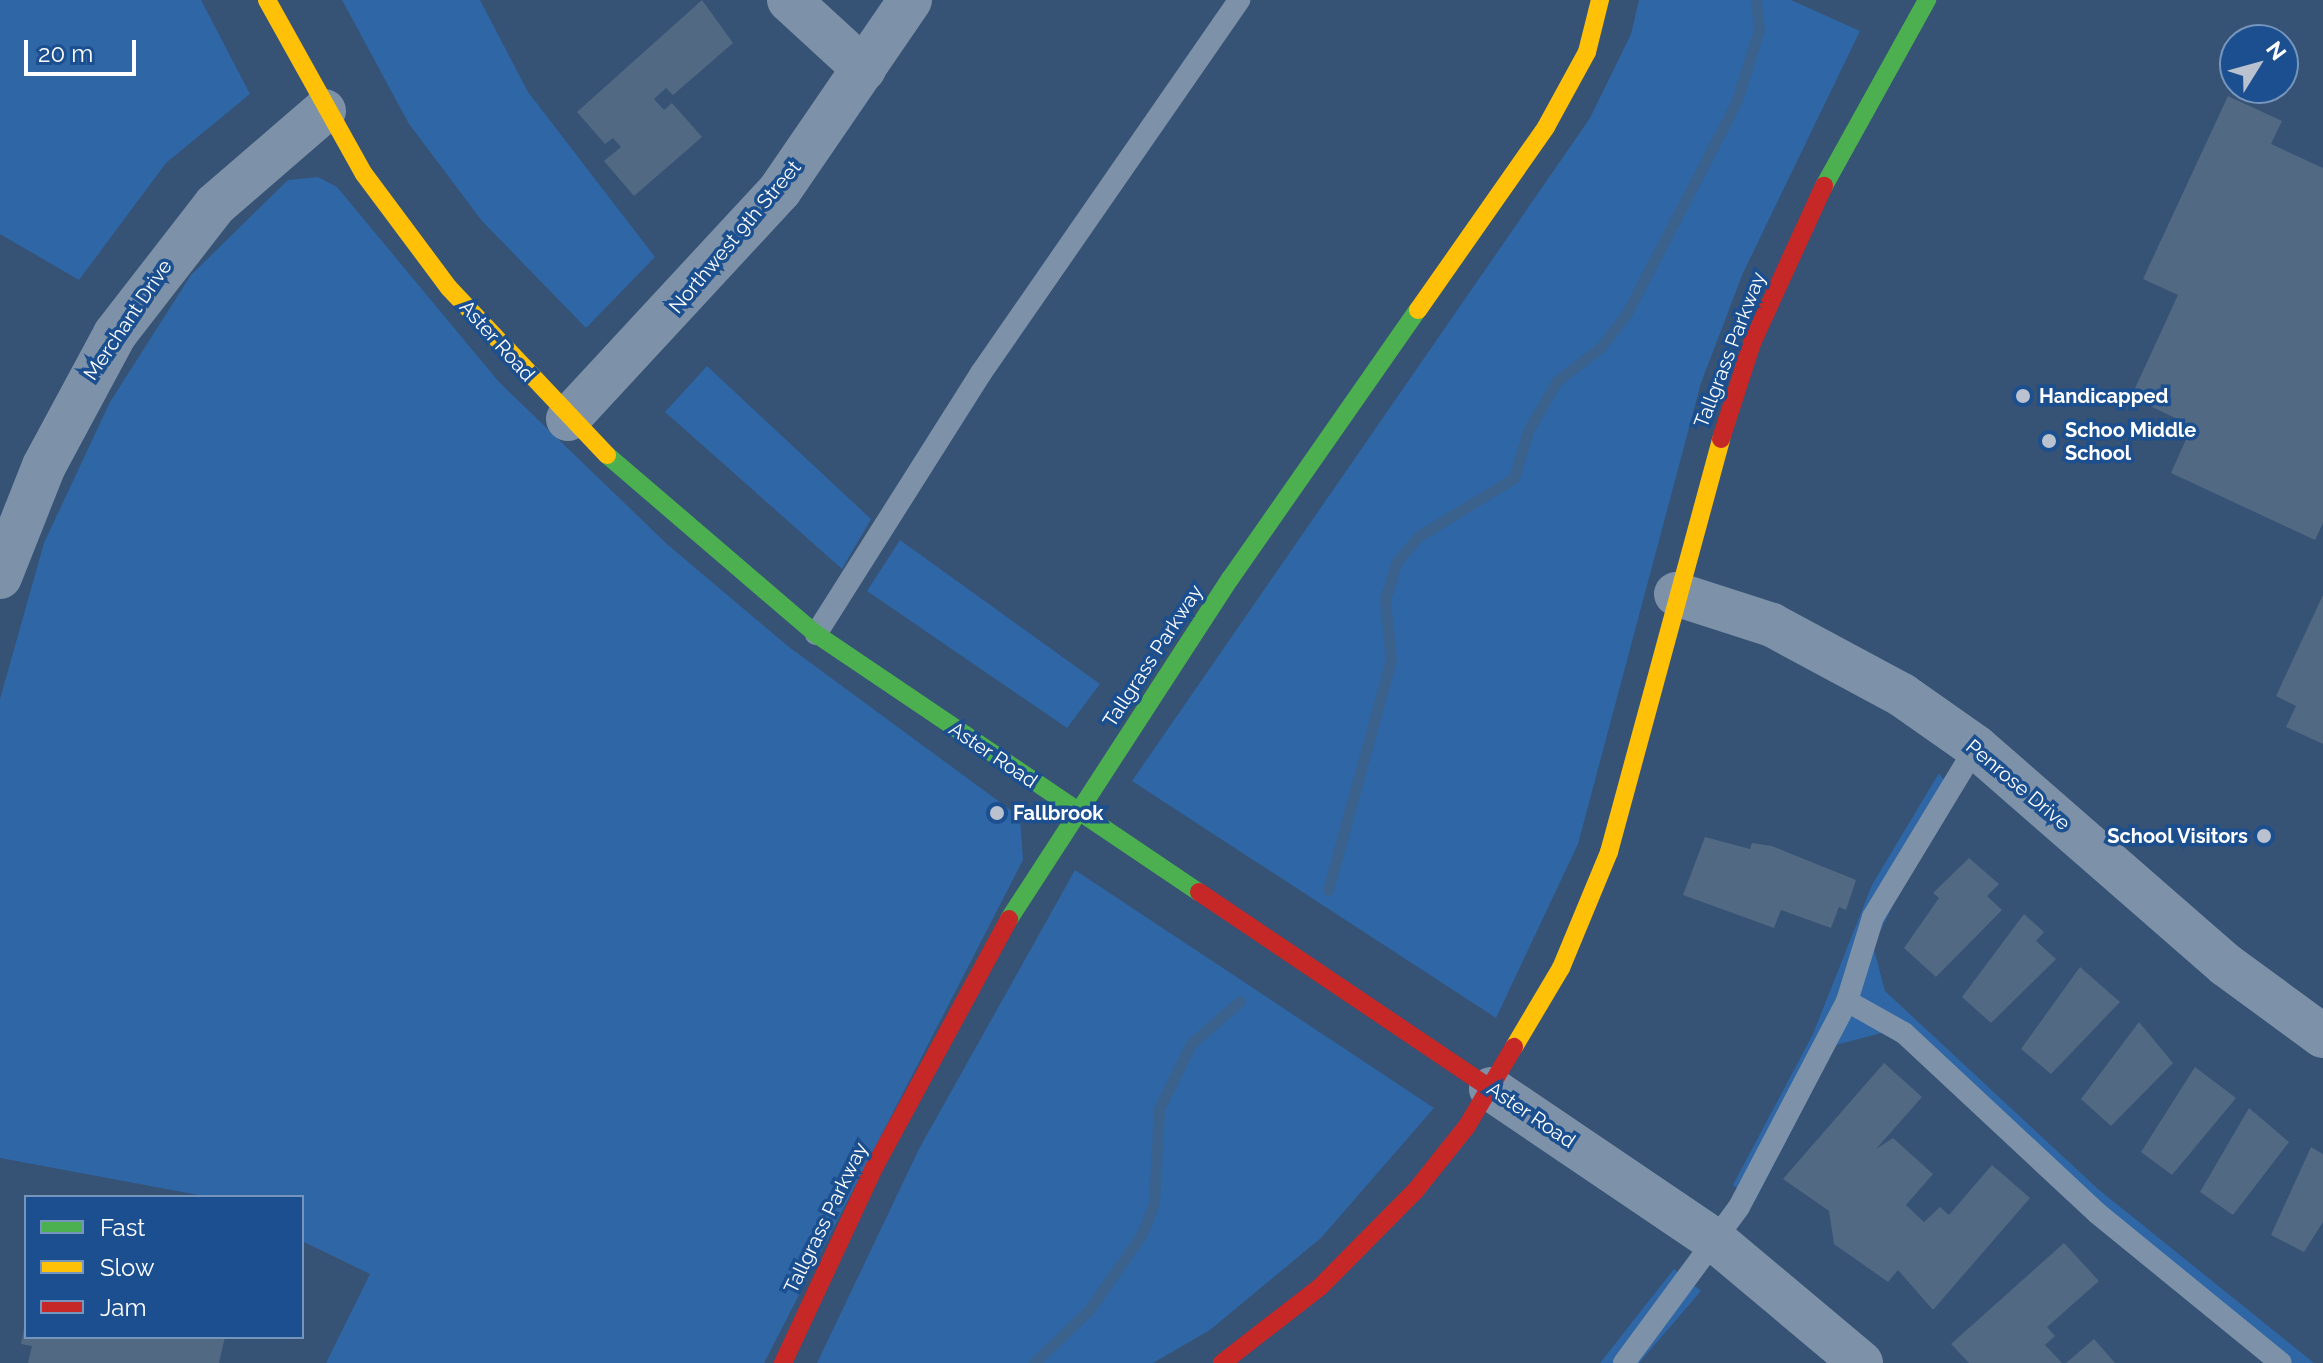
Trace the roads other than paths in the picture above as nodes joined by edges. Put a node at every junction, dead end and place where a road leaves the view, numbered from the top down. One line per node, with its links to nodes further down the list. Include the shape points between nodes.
1 (267, 0): 8 (street, Aster Road)
2 (789, 0): 7 (street)
3 (910, 0): 7 (street, Northwest 9th Street)
4 (1239, 0): 12 (lane, via 981,373)
5 (1600, 0): 14 (street, Tallgrass Parkway, via 1587,52 1546,127 1230,579)
6 (1927, 0): 11 (street, Tallgrass Parkway, via 1837,157 1752,343)
7 (864, 69): 9 (street, Northwest 9th Street, via 780,190 704,279)
8 (324, 111): 9 (street, Aster Road, via 407,235); 10 (street, Merchant Drive, via 215,205 115,334 44,466)
9 (568, 419): 12 (street, Aster Road)
10 (0, 577)
11 (1676, 594): 13 (street, Penrose Drive, via 1817,645); 17 (street, Tallgrass Parkway, via 1630,784 1587,912)
12 (816, 634): 14 (street, Aster Road)
13 (1976, 747): 15 (lane, via 1873,917); 16 (street, Penrose Drive, via 2226,965)
14 (1079, 813): 17 (street, Aster Road); 19 (street, Tallgrass Parkway, via 941,1038)
15 (1847, 1001): 18 (lane); 23 (lane, via 1904,1033 2097,1213)
16 (2323, 1036)
17 (1491, 1089): 18 (street, Aster Road); 20 (street, Tallgrass Parkway, via 1376,1233 1320,1287)
18 (1717, 1242): 21 (lane); 22 (street, Aster Road)
19 (783, 1363)
20 (1222, 1363)
21 (1624, 1363)
22 (1861, 1363)
23 (2281, 1363)

